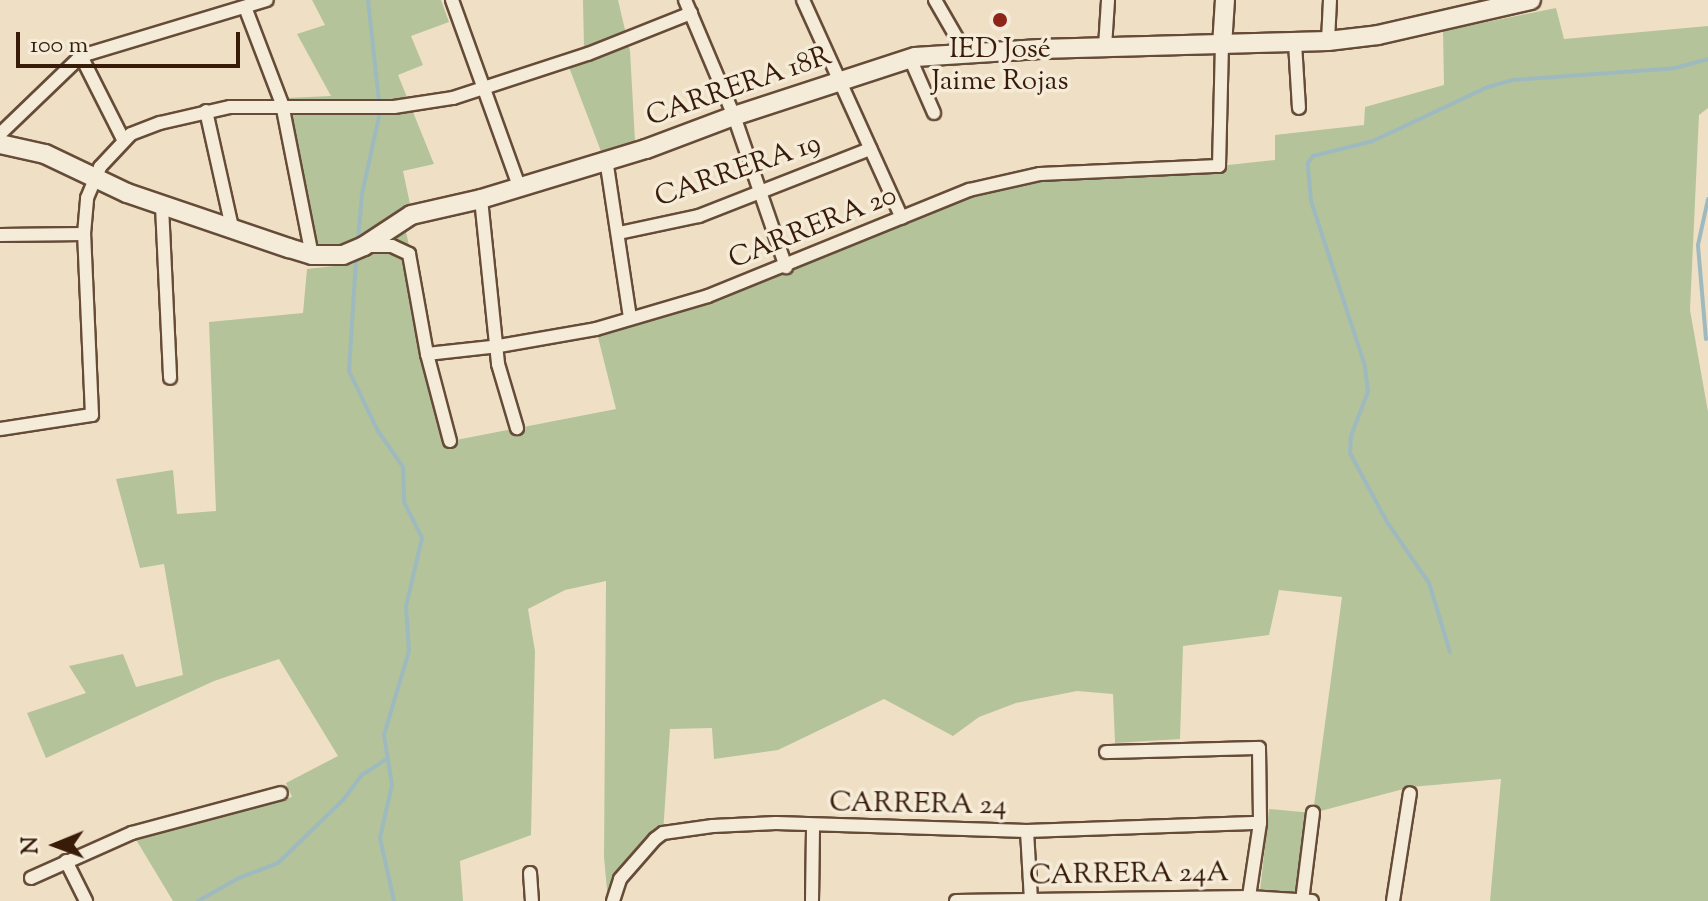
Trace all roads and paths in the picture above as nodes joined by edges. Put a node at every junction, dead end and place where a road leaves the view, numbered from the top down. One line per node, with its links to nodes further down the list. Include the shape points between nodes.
1 (267, 0): 10 (street)
2 (452, 0): 20 (street)
3 (685, 0): 11 (street)
4 (803, 0): 19 (street)
5 (935, 0): 16 (street)
6 (1108, 0): 15 (street)
7 (1225, 0): 14 (street)
8 (1330, 0): 12 (street)
9 (1531, 0): 12 (street, CARRERA 18R, via 1378,35)
10 (245, 7): 17 (street); 21 (street)
11 (691, 13): 20 (street); 25 (street)
12 (1328, 41): 13 (street, CARRERA 18R)
13 (1295, 43): 14 (street, CARRERA 18R); 22 (street)
14 (1222, 46): 15 (street, CARRERA 18R); 36 (street, CARRERA 20, via 1219,166 1040,174 969,190)
15 (1105, 47): 16 (street, CARRERA 18R)
16 (965, 52): 18 (street, CARRERA 18R)
17 (81, 56): 26 (street); 27 (street)
18 (910, 58): 19 (street, CARRERA 18R); 24 (street)
19 (838, 81): 25 (street, CARRERA 18R); 29 (street)
20 (483, 89): 21 (street, via 394,107); 32 (street)
21 (282, 104): 23 (street); 42 (street)
22 (1299, 108)
23 (206, 111): 27 (street, via 140,129); 37 (street)
24 (934, 113)
25 (734, 116): 30 (street, CARRERA 18R); 33 (street)
26 (0, 134)
27 (123, 139): 31 (street)
28 (0, 144): 31 (street, CARRERA 18R, via 45,154)
29 (870, 149): 33 (street, CARRERA 19); 36 (street)
30 (606, 159): 32 (street, CARRERA 18R); 38 (street)
31 (93, 177): 35 (street, CARRERA 18R); 39 (street)
32 (519, 186): 34 (street, CARRERA 18R)
33 (760, 195): 38 (street, CARRERA 19, via 699,216); 43 (street)
34 (481, 199): 41 (street, CARRERA 18R, via 411,215); 45 (street)
35 (162, 206): 37 (street, CARRERA 18R); 47 (street)
36 (902, 218): 43 (street, CARRERA 20)
37 (232, 227): 42 (street, CARRERA 18R)
38 (619, 233): 44 (street)
39 (84, 234): 40 (street); 49 (street, via 92,415)
40 (0, 235)
41 (364, 246): 42 (street, CARRERA 18R, via 343,255); 46 (street, via 392,246 409,254)
42 (312, 255)
43 (786, 267): 44 (street, CARRERA 20)
44 (630, 317): 45 (street, CARRERA 20, via 596,329)
45 (499, 346): 46 (street, CARRERA 20); 48 (street, via 498,364)
46 (427, 354): 50 (street)
47 (170, 378)
48 (517, 428)
49 (0, 429)
50 (450, 441)
51 (1106, 752): 55 (street, via 1259,748)
52 (281, 793): 58 (street, via 132,833)
53 (1410, 793): 71 (street)
54 (1313, 813): 69 (street)
55 (1260, 823): 57 (street, CARRERA 24); 61 (street)
56 (813, 827): 57 (street, CARRERA 24); 65 (street, CARRERA 24, via 760,824 663,833 638,854 620,879); 66 (street)
57 (1027, 831): 68 (street)
58 (66, 861): 60 (street); 63 (street)
59 (530, 873): 64 (street)
60 (31, 878)
61 (1249, 897): 62 (street, CARRERA 24A); 69 (street, CARRERA 24A)
62 (1199, 900): 68 (street, CARRERA 24A)
63 (86, 901)
64 (532, 901)
65 (613, 901)
66 (812, 901)
67 (956, 901): 68 (street, CARRERA 24A)
68 (1031, 901)
69 (1302, 901): 70 (street, CARRERA 24A)
70 (1312, 901)
71 (1393, 901)

